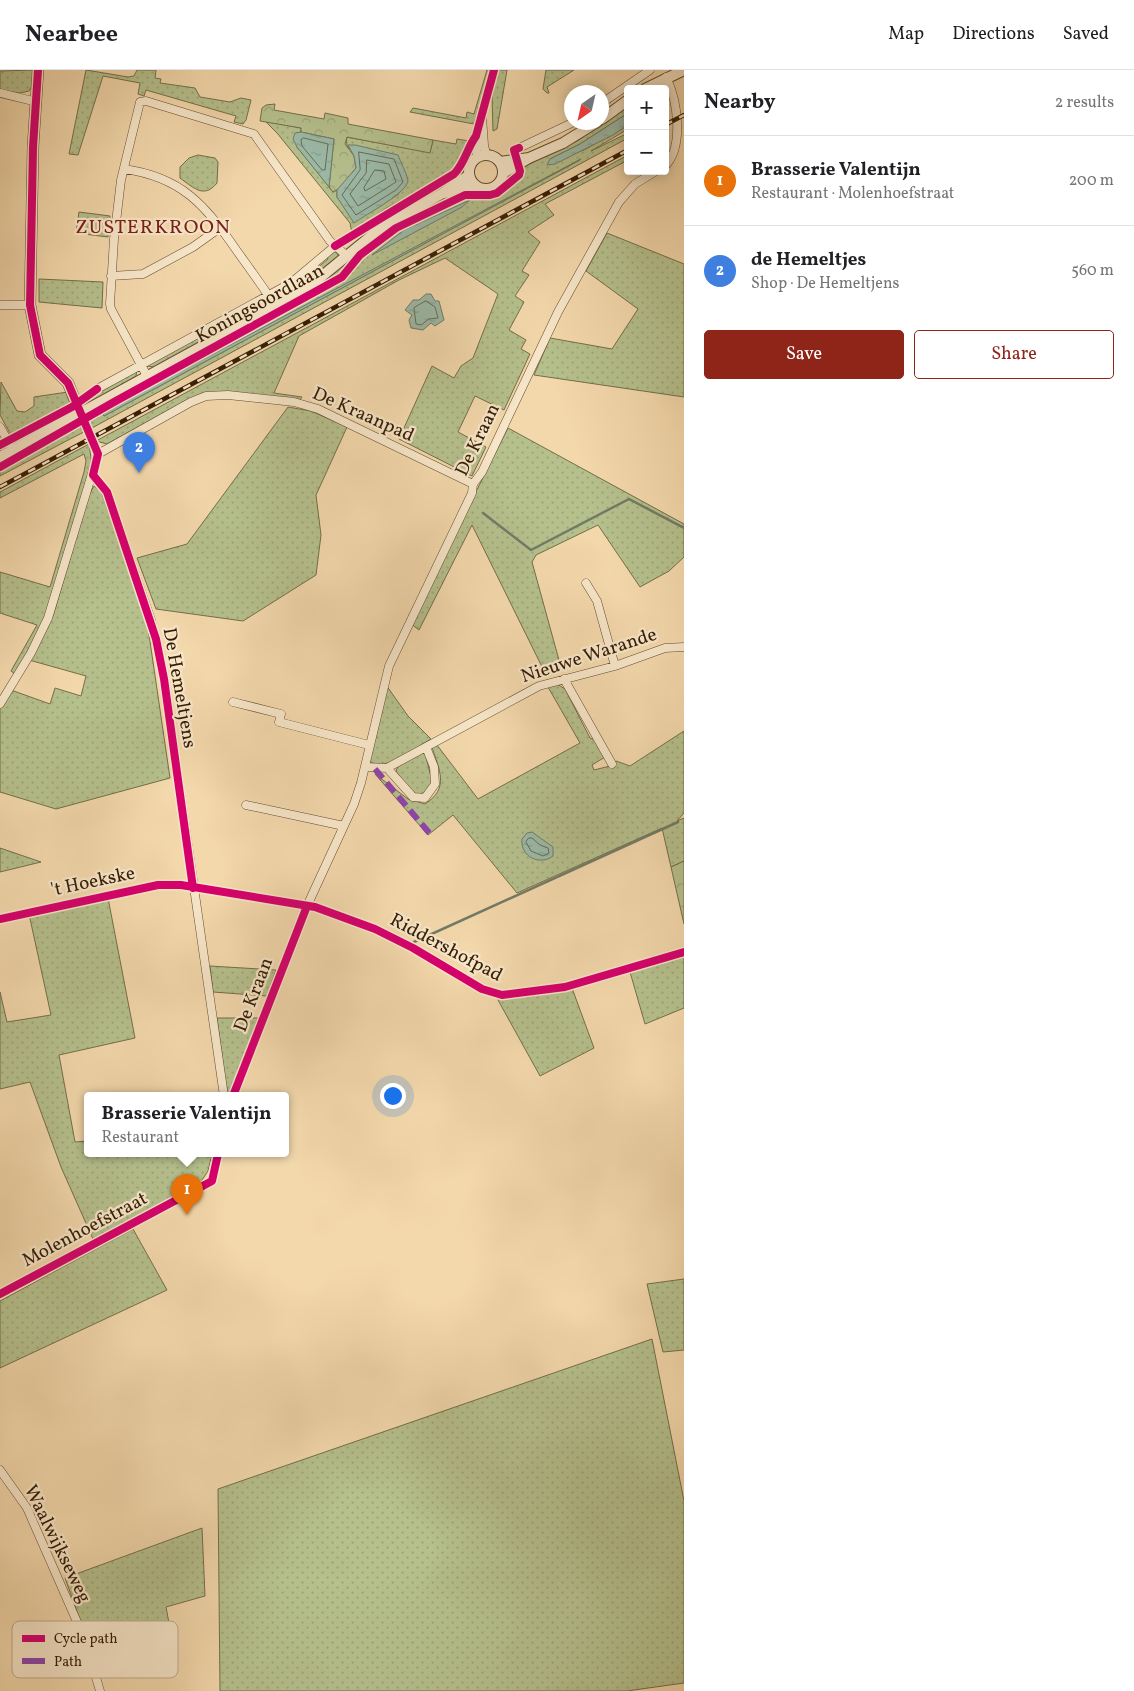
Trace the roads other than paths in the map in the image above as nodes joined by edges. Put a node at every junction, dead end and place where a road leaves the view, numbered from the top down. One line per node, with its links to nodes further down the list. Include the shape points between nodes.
1 (38, 70): 10 (street)
2 (494, 70): 17 (street, via 482,117)
3 (650, 70): 5 (street)
4 (684, 70): 6 (street)
5 (636, 73): 9 (street)
6 (666, 78): 7 (street); 15 (street, via 677,105)
7 (653, 85)
8 (0, 93): 10 (street)
9 (609, 97)
10 (37, 102): 31 (street)
11 (624, 103): 12 (street)
12 (609, 114)
13 (564, 127): 16 (street)
14 (585, 130): 18 (street, via 563,144)
15 (681, 142): 20 (street)
16 (519, 148)
17 (482, 156): 19 (street, via 494,156); 24 (street, via 472,162)
18 (529, 158): 19 (street); 22 (street)
19 (500, 162): 22 (street)
20 (669, 162)
21 (124, 169): 25 (street, via 145,172 173,183 194,198); 26 (street, via 140,102 146,101 248,131 254,134); 28 (street)
22 (503, 173): 24 (street, via 492,188 480,188)
23 (650, 175): 40 (street, De Kraan, via 635,184 619,202 558,312 482,472)
24 (472, 180): 27 (street, Koningsoordlaan, via 381,228)
25 (221, 227): 28 (street, via 193,247 143,274); 29 (street)
26 (335, 246): 27 (street); 29 (street, Koningsoordlaan, via 300,276)
27 (347, 256): 33 (street, Koningsoordlaan, via 305,290)
28 (111, 276): 32 (street, via 111,309)
29 (268, 295): 32 (street, Koningsoordlaan)
30 (0, 305): 31 (street)
31 (30, 305): 35 (street, via 40,355 68,383)
32 (140, 363): 33 (street); 34 (street, Koningsoordlaan)
33 (147, 376): 35 (street, Koningsoordlaan)
34 (97, 389)
35 (80, 413): 37 (street, Koningsoordlaan)
36 (0, 427): 37 (street)
37 (14, 450): 38 (street, Koningsoordlaan)
38 (0, 458)
39 (93, 475): 40 (street, De Kraanpad, via 98,454 190,402 206,396 228,395 294,402 318,409); 46 (street, via 48,618); 54 (street, De Hemeltjens, via 107,492 156,639)
40 (473, 484): 47 (street, De Kraan, via 472,493 389,666)
41 (586, 583): 43 (street, via 597,601)
42 (684, 647): 43 (street, Nieuwe Warande, via 665,648)
43 (615, 666): 44 (street, Nieuwe Warande)
44 (564, 679): 48 (street, Nieuwe Warande, via 526,692); 49 (street)
45 (233, 702): 47 (street, via 281,714 279,722)
46 (0, 704)
47 (369, 745): 50 (street, De Kraan)
48 (426, 747): 51 (street, Nieuwe Warande); 51 (street, via 434,767 435,784 425,798 413,796)
49 (612, 764)
50 (365, 767): 51 (street); 53 (street, De Kraan)
51 (387, 768)
52 (246, 805): 53 (street)
53 (344, 826): 55 (street, De Kraan)
54 (193, 888): 55 (street, Riddershofpad); 56 (street, 't Hoekske, via 158,885); 58 (street, De Hemeltjens)
55 (307, 906): 57 (street, Riddershofpad, via 375,929 482,989 502,995 565,987); 59 (street, De Kraan)
56 (0, 919)
57 (684, 952)
58 (223, 1092)
59 (235, 1092)
60 (217, 1157): 61 (street, Molenhoefstraat, via 212,1181)
61 (0, 1294)
62 (0, 1470): 63 (street, Waalwijkseweg, via 27,1508)
63 (76, 1621)
64 (96, 1678): 65 (street, Waalwijkseweg)
65 (100, 1691)

